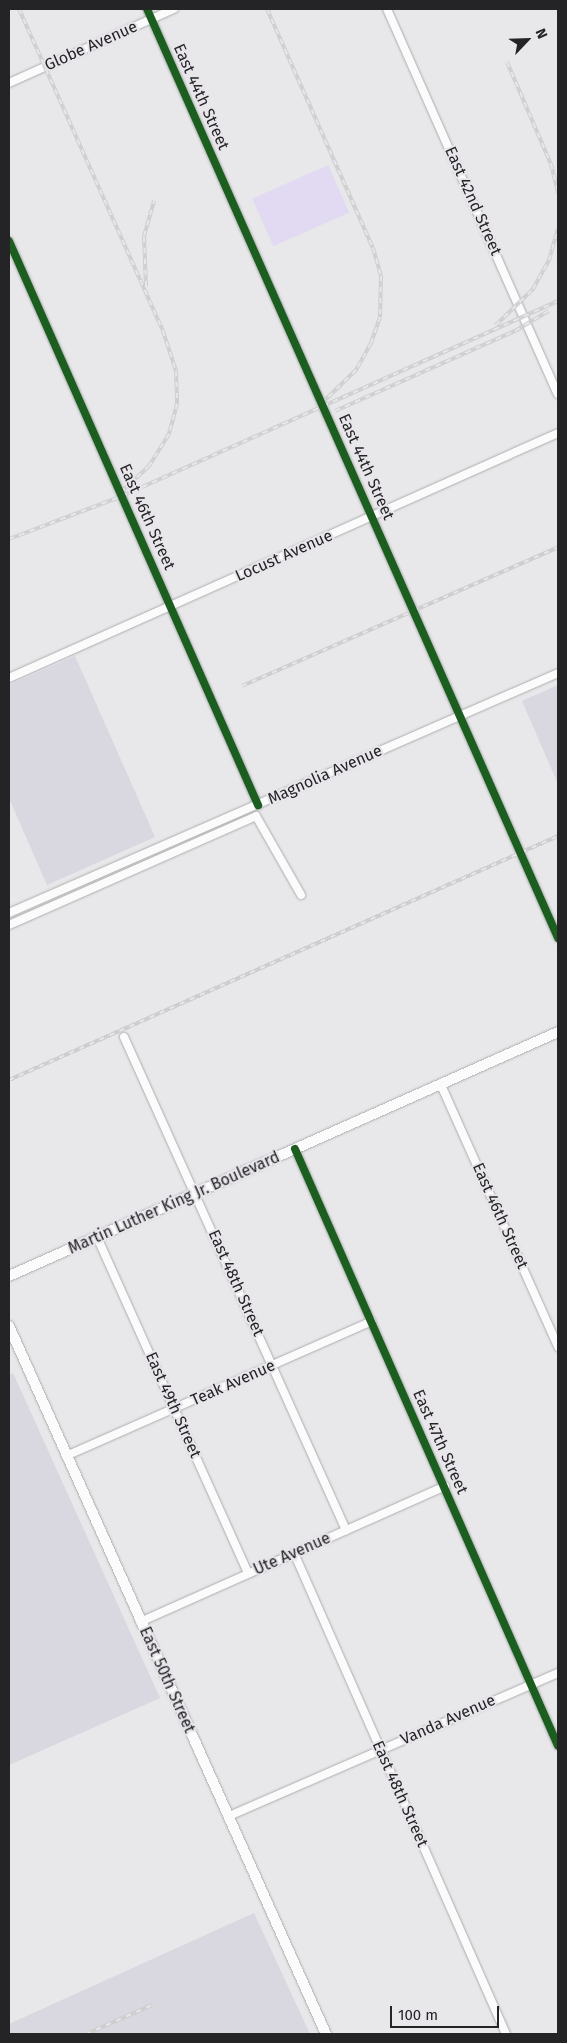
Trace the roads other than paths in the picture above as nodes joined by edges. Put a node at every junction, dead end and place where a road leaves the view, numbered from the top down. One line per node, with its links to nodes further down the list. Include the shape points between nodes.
1 (147, 9): 4 (street, East 44th Street)
2 (174, 9): 4 (street, Globe Avenue)
3 (387, 9): 7 (street, East 42nd Street)
4 (151, 19): 5 (street, Globe Avenue); 9 (street, East 44th Street)
5 (9, 83)
6 (9, 242): 10 (street, East 46th Street)
7 (558, 394)
8 (558, 433): 9 (street, Locust Avenue)
9 (373, 516): 10 (street, Locust Avenue); 13 (street, East 44th Street)
10 (171, 606): 12 (street, Locust Avenue); 14 (street, East 46th Street)
11 (558, 673): 13 (street, Magnolia Avenue)
12 (9, 678)
13 (462, 716): 14 (street, Magnolia Avenue); 18 (street, East 44th Street)
14 (258, 805): 16 (street, Magnolia Avenue)
15 (301, 895): 17 (street, via 256,816)
16 (9, 913)
17 (9, 925)
18 (558, 938)
19 (558, 1032): 21 (main road, Martin Luther King Jr. Boulevard)
20 (124, 1037): 23 (street, East 48th Street)
21 (440, 1084): 22 (main road, Martin Luther King Jr. Boulevard); 28 (street, East 46th Street)
22 (295, 1149): 23 (main road, Martin Luther King Jr. Boulevard); 26 (street, East 47th Street)
23 (196, 1193): 24 (main road, Martin Luther King Jr. Boulevard); 29 (street, East 48th Street)
24 (97, 1237): 25 (main road, Martin Luther King Jr. Boulevard); 30 (street, East 49th Street)
25 (9, 1276)
26 (372, 1321): 29 (street, Teak Avenue); 32 (street, East 47th Street)
27 (9, 1326): 31 (main road, East 50th Street)
28 (558, 1347)
29 (272, 1365): 30 (street, Teak Avenue); 33 (street, East 48th Street)
30 (174, 1408): 31 (street, Teak Avenue); 35 (street, East 49th Street)
31 (66, 1456): 36 (main road, East 50th Street)
32 (444, 1486): 33 (street, Ute Avenue); 38 (street, East 47th Street)
33 (346, 1530): 34 (street, Ute Avenue)
34 (294, 1554): 35 (street, Ute Avenue); 40 (street, East 48th Street)
35 (248, 1573): 36 (street, Ute Avenue)
36 (140, 1622): 41 (main road, East 50th Street)
37 (558, 1673): 38 (street, Vanda Avenue)
38 (531, 1684): 39 (street, East 47th Street); 40 (street, Vanda Avenue)
39 (558, 1746)
40 (381, 1750): 41 (street, Vanda Avenue); 43 (street, East 48th Street)
41 (228, 1816): 42 (main road, East 50th Street)
42 (326, 2034)
43 (506, 2034)

